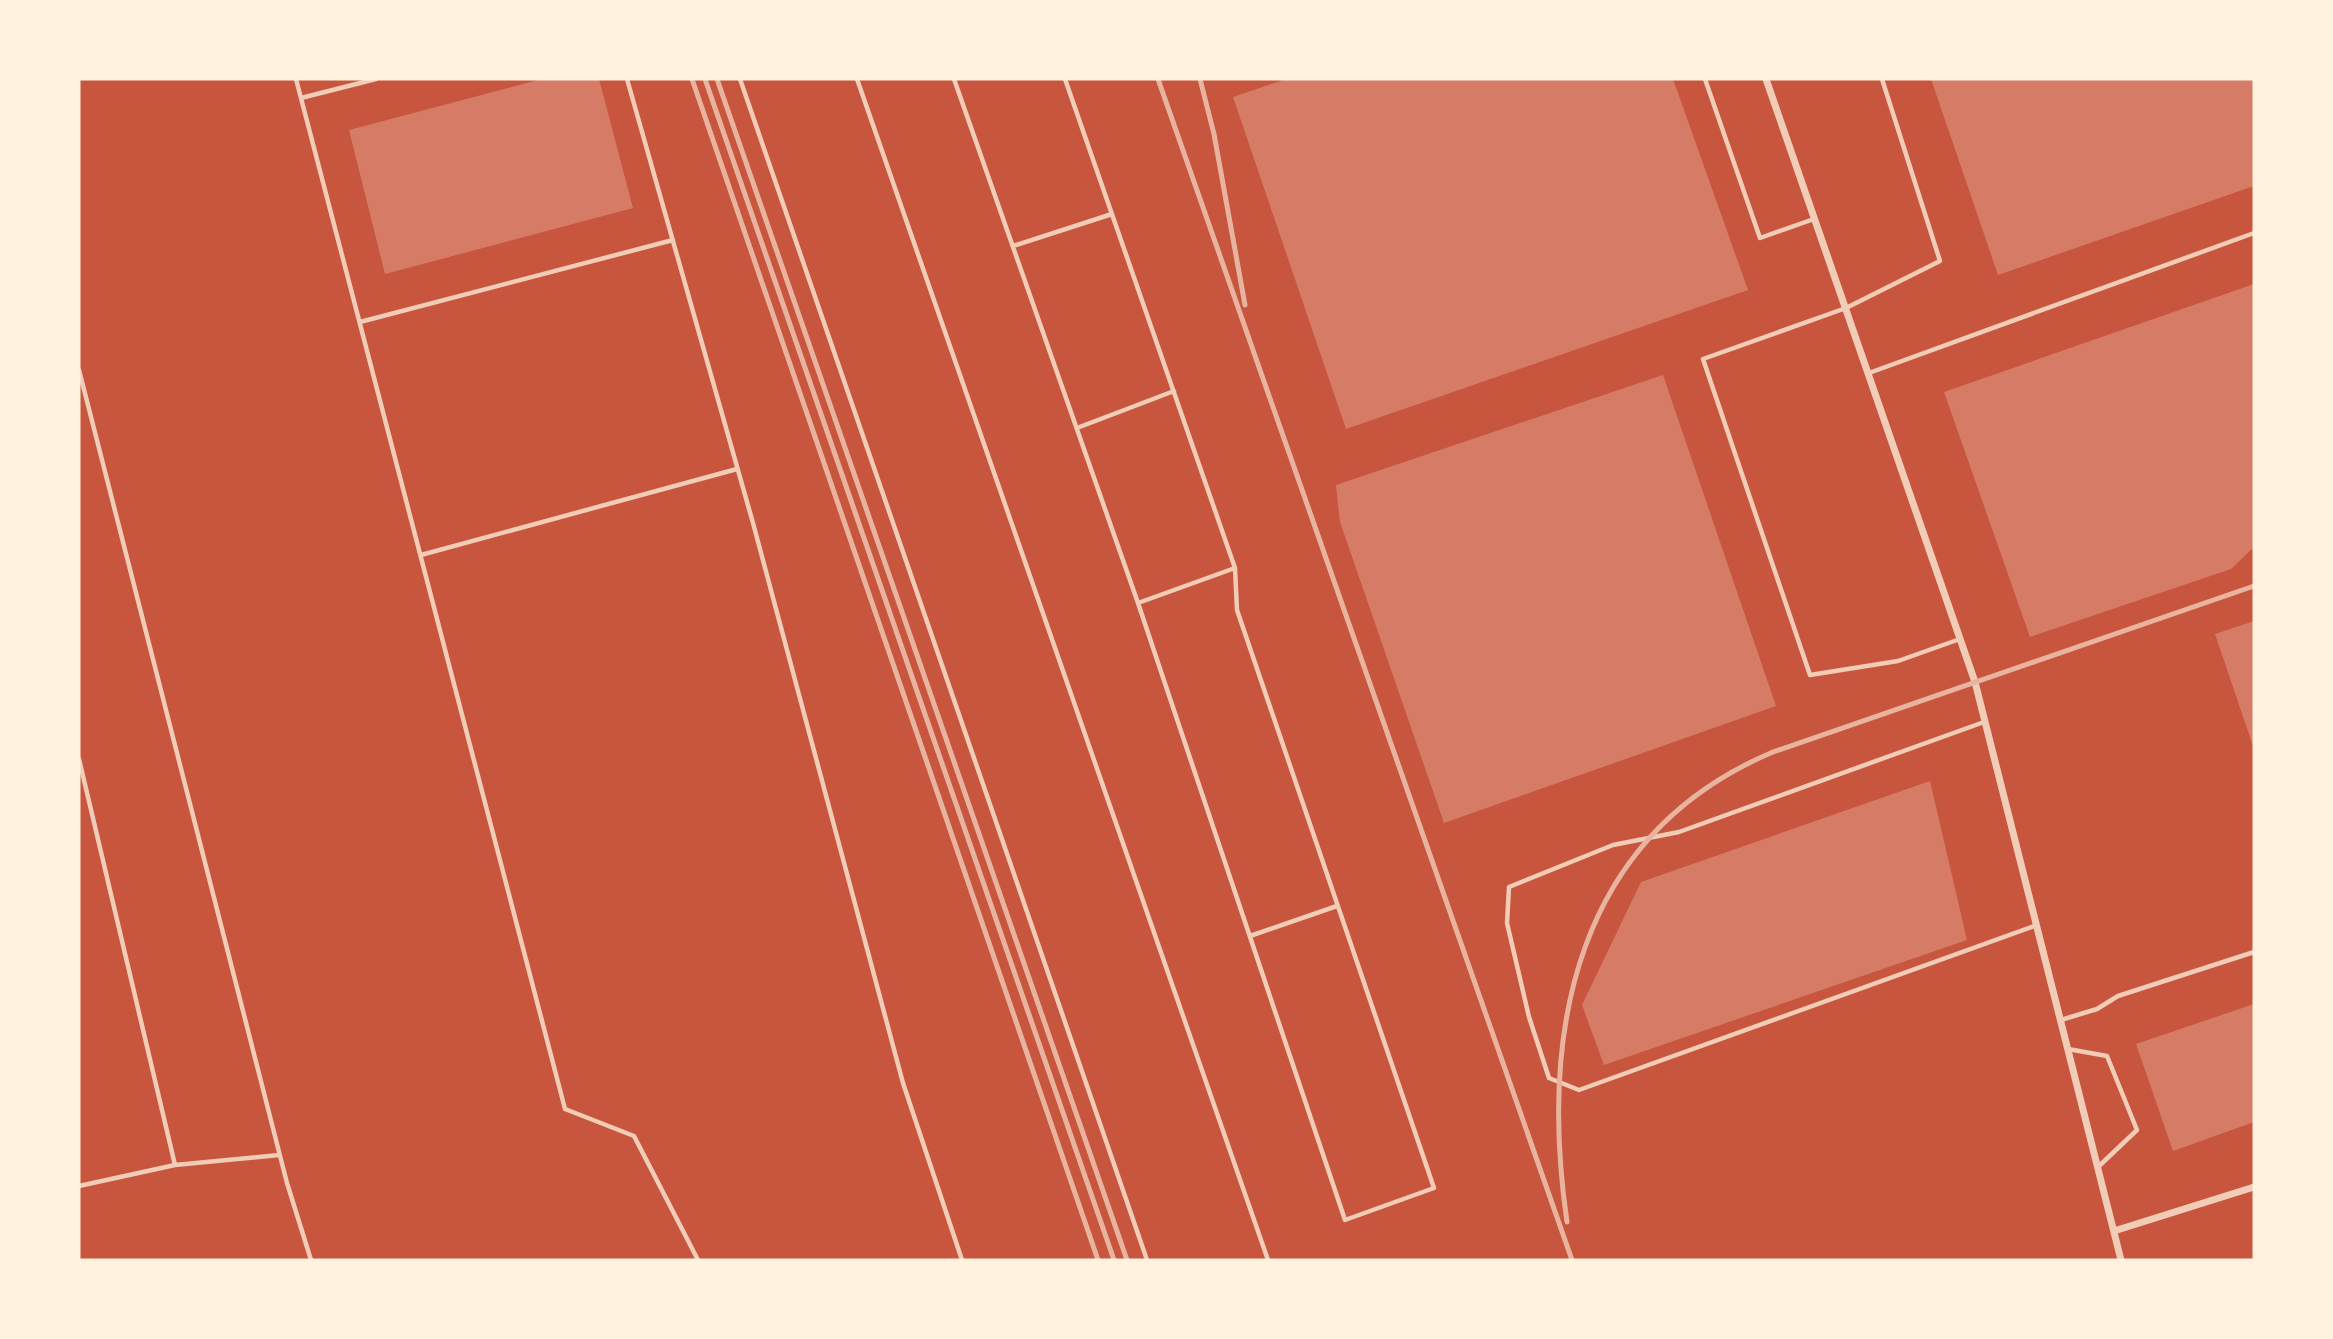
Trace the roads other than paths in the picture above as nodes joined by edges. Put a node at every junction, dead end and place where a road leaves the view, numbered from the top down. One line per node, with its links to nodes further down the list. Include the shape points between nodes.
1 (296, 79): 11 (lane)
2 (376, 79): 11 (lane)
3 (627, 79): 15 (lane)
4 (740, 79): 45 (lane)
5 (857, 79): 46 (lane)
6 (954, 79): 16 (lane)
7 (1065, 79): 12 (lane)
8 (1705, 79): 13 (lane, via 1760,238)
9 (1766, 79): 13 (street)
10 (1882, 79): 17 (lane, via 1940,261)
11 (301, 97): 18 (lane)
12 (1112, 214): 16 (lane); 21 (lane)
13 (1814, 219): 17 (street)
14 (2254, 233): 20 (lane)
15 (673, 240): 18 (lane); 23 (lane)
16 (1013, 246): 22 (lane)
17 (1846, 308): 20 (street); 27 (lane, via 1703,359 1810,675 1898,661)
18 (360, 322): 24 (lane)
19 (79, 370): 36 (lane)
20 (1868, 373): 27 (street)
21 (1174, 391): 22 (lane); 25 (lane)
22 (1077, 428): 26 (lane)
23 (737, 469): 24 (lane); 44 (lane, via 903,1083)
24 (421, 555): 43 (lane, via 565,1109 634,1136)
25 (1236, 568): 26 (lane); 30 (lane, via 1237,610)
26 (1138, 603): 32 (lane)
27 (1961, 639): 28 (street)
28 (1985, 722): 31 (street); 31 (lane, via 1679,832 1613,845 1509,887 1507,923 1529,1017 1549,1078 1579,1090)
29 (79, 759): 37 (lane)
30 (1337, 906): 32 (lane); 32 (lane, via 1434,1188 1345,1220)
31 (2037, 925): 34 (street)
32 (1250, 936)
33 (2254, 952): 34 (lane, via 2118,996 2097,1009)
34 (2061, 1020): 35 (street)
35 (2068, 1049): 38 (street); 38 (lane, via 2108,1056 2137,1130)
36 (279, 1155): 37 (lane); 42 (lane)
37 (175, 1165): 39 (lane)
38 (2098, 1167): 41 (street)
39 (79, 1186)
40 (2254, 1187): 41 (street)
41 (2114, 1231): 47 (street)
42 (311, 1260)
43 (698, 1260)
44 (962, 1260)
45 (1147, 1260)
46 (1268, 1260)
47 (2121, 1260)

